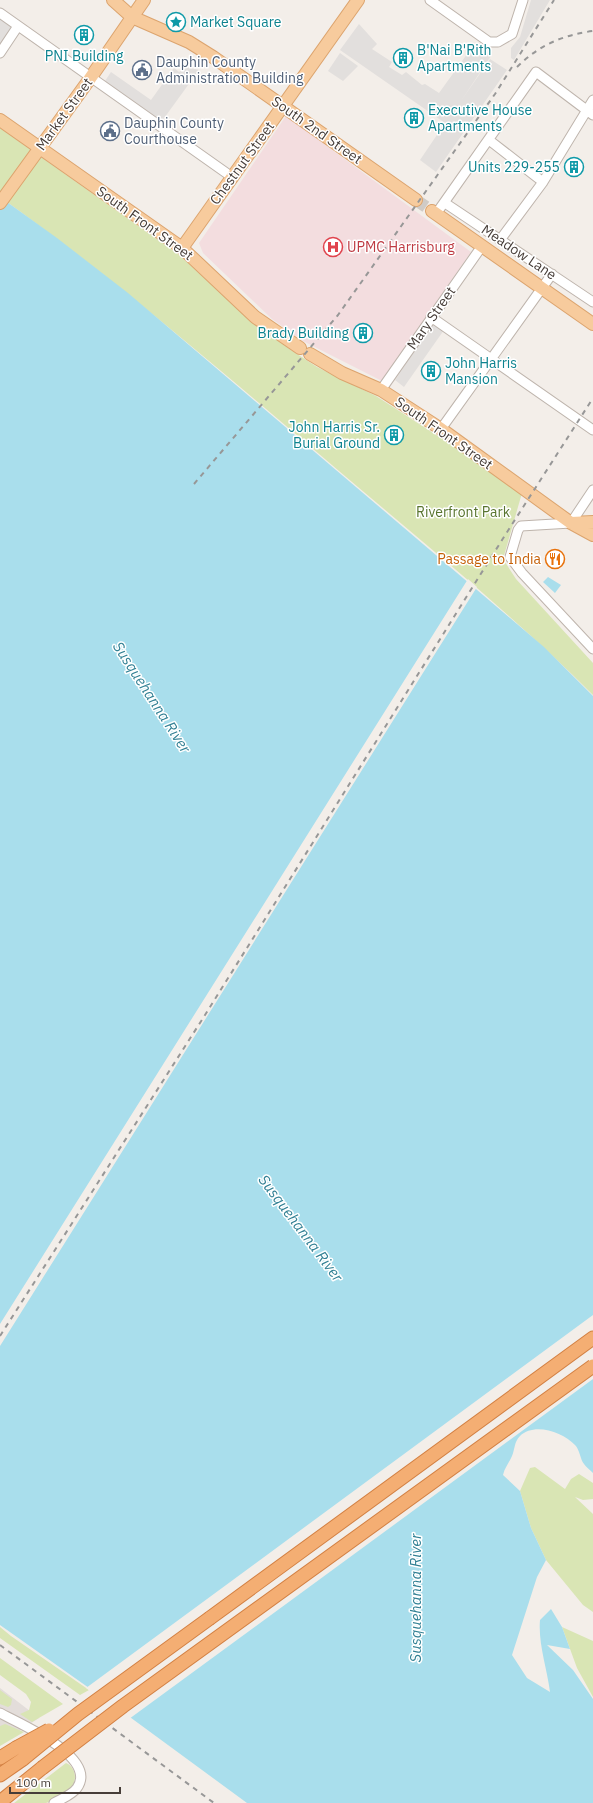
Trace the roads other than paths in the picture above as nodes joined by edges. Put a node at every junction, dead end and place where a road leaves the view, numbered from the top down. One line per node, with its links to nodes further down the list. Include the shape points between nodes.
1 (113, 0): 7 (main road, South 2nd Street)
2 (144, 0): 7 (main road, Market Street)
3 (358, 0): 12 (main road, Chestnut Street)
4 (430, 0): 5 (street, via 485,39 498,42 512,34)
5 (522, 0)
6 (0, 13): 8 (street)
7 (132, 17): 10 (main road, Market Street); 12 (main road, South 2nd Street, via 189,42)
8 (18, 26): 9 (street); 10 (street)
9 (0, 53)
10 (91, 78): 16 (main road, Market Street); 17 (street)
11 (593, 100): 13 (street)
12 (283, 106): 17 (main road, Chestnut Street); 19 (main road, South 2nd Street)
13 (590, 113): 15 (street, via 536,72); 18 (street)
14 (0, 120): 16 (main road, South Front Street)
15 (488, 140): 18 (street); 21 (street)
16 (39, 149): 20 (main road, Market Street); 25 (main road, South Front Street)
17 (232, 177): 25 (main road, Chestnut Street)
18 (542, 182): 23 (street)
19 (416, 200)
20 (0, 203)
21 (445, 203): 22 (street); 23 (street, Meadow Lane)
22 (434, 213): 24 (main road)
23 (500, 240): 26 (street, Meadow Lane)
24 (482, 246): 27 (main road); 29 (street, Mary Street)
25 (182, 248): 32 (main road, South Front Street, via 255,317 342,373)
26 (552, 274): 27 (street); 28 (street, Meadow Lane)
27 (542, 289): 30 (main road); 31 (street)
28 (593, 302)
29 (431, 317): 31 (street); 32 (street, Mary Street)
30 (593, 324)
31 (492, 359): 33 (street); 34 (street)
32 (381, 390): 33 (main road, South Front Street)
33 (441, 429): 36 (main road, South Front Street)
34 (593, 430)
35 (593, 490): 36 (street)
36 (571, 522): 37 (main road); 38 (main road, South Front Street); 39 (street, via 521,526 510,557)
37 (593, 522)
38 (593, 535)
39 (593, 649)
40 (593, 1338): 43 (highway, bridge, via 78,1714)
41 (593, 1366): 45 (highway, bridge, via 129,1701)
42 (0, 1713): 49 (street, via 51,1740 76,1763 80,1777 79,1786)
43 (20, 1753): 44 (highway); 46 (highway)
44 (0, 1758)
45 (42, 1768): 47 (highway); 48 (highway)
46 (0, 1775)
47 (0, 1798)
48 (0, 1802)
49 (54, 1803)

